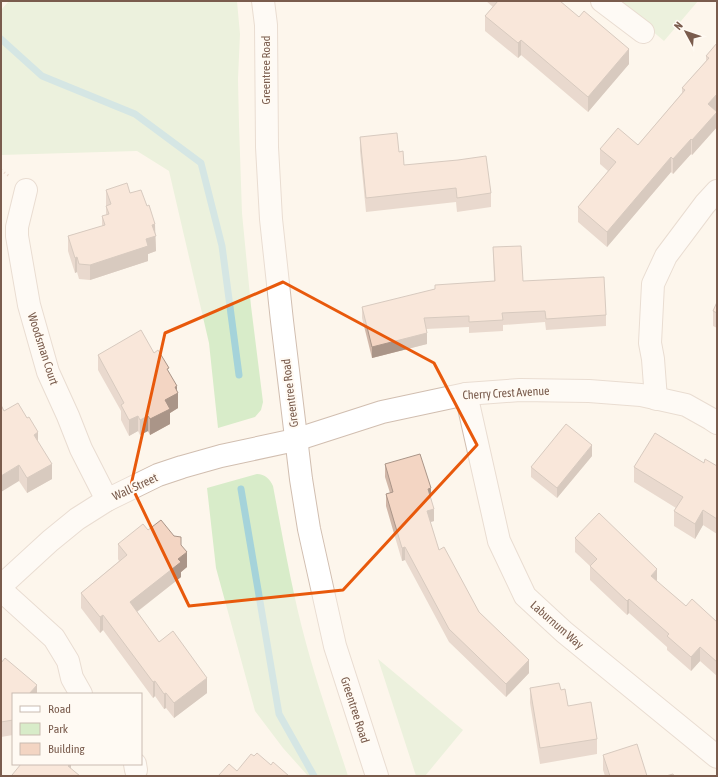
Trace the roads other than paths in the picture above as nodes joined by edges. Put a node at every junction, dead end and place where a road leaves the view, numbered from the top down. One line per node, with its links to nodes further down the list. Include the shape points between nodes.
1 (263, 1): 9 (street, Greentree Road, via 266,25 267,147 271,219)
2 (602, 1): 3 (street)
3 (643, 32)
4 (26, 190): 10 (street, Woodsman Court, via 17,236 29,305 48,372 81,449)
5 (717, 191): 7 (street, via 666,256 653,284 650,343)
6 (466, 394): 7 (street, Cherry Crest Avenue, via 520,390 589,391 640,395); 9 (street, Cherry Crest Avenue, via 382,412); 14 (street, Laburnum Way, via 499,541 525,596 564,632)
7 (656, 399): 8 (street, Cherry Crest Avenue, via 686,404)
8 (717, 423)
9 (295, 440): 10 (street, Wall Street, via 182,467 158,475); 15 (street, Greentree Road, via 309,529 335,646)
10 (107, 500): 11 (street, Wall Street, via 77,519)
11 (1, 586)
12 (1, 590): 13 (street, via 54,638 68,661 72,678)
13 (80, 693)
14 (717, 757)
15 (377, 776)

